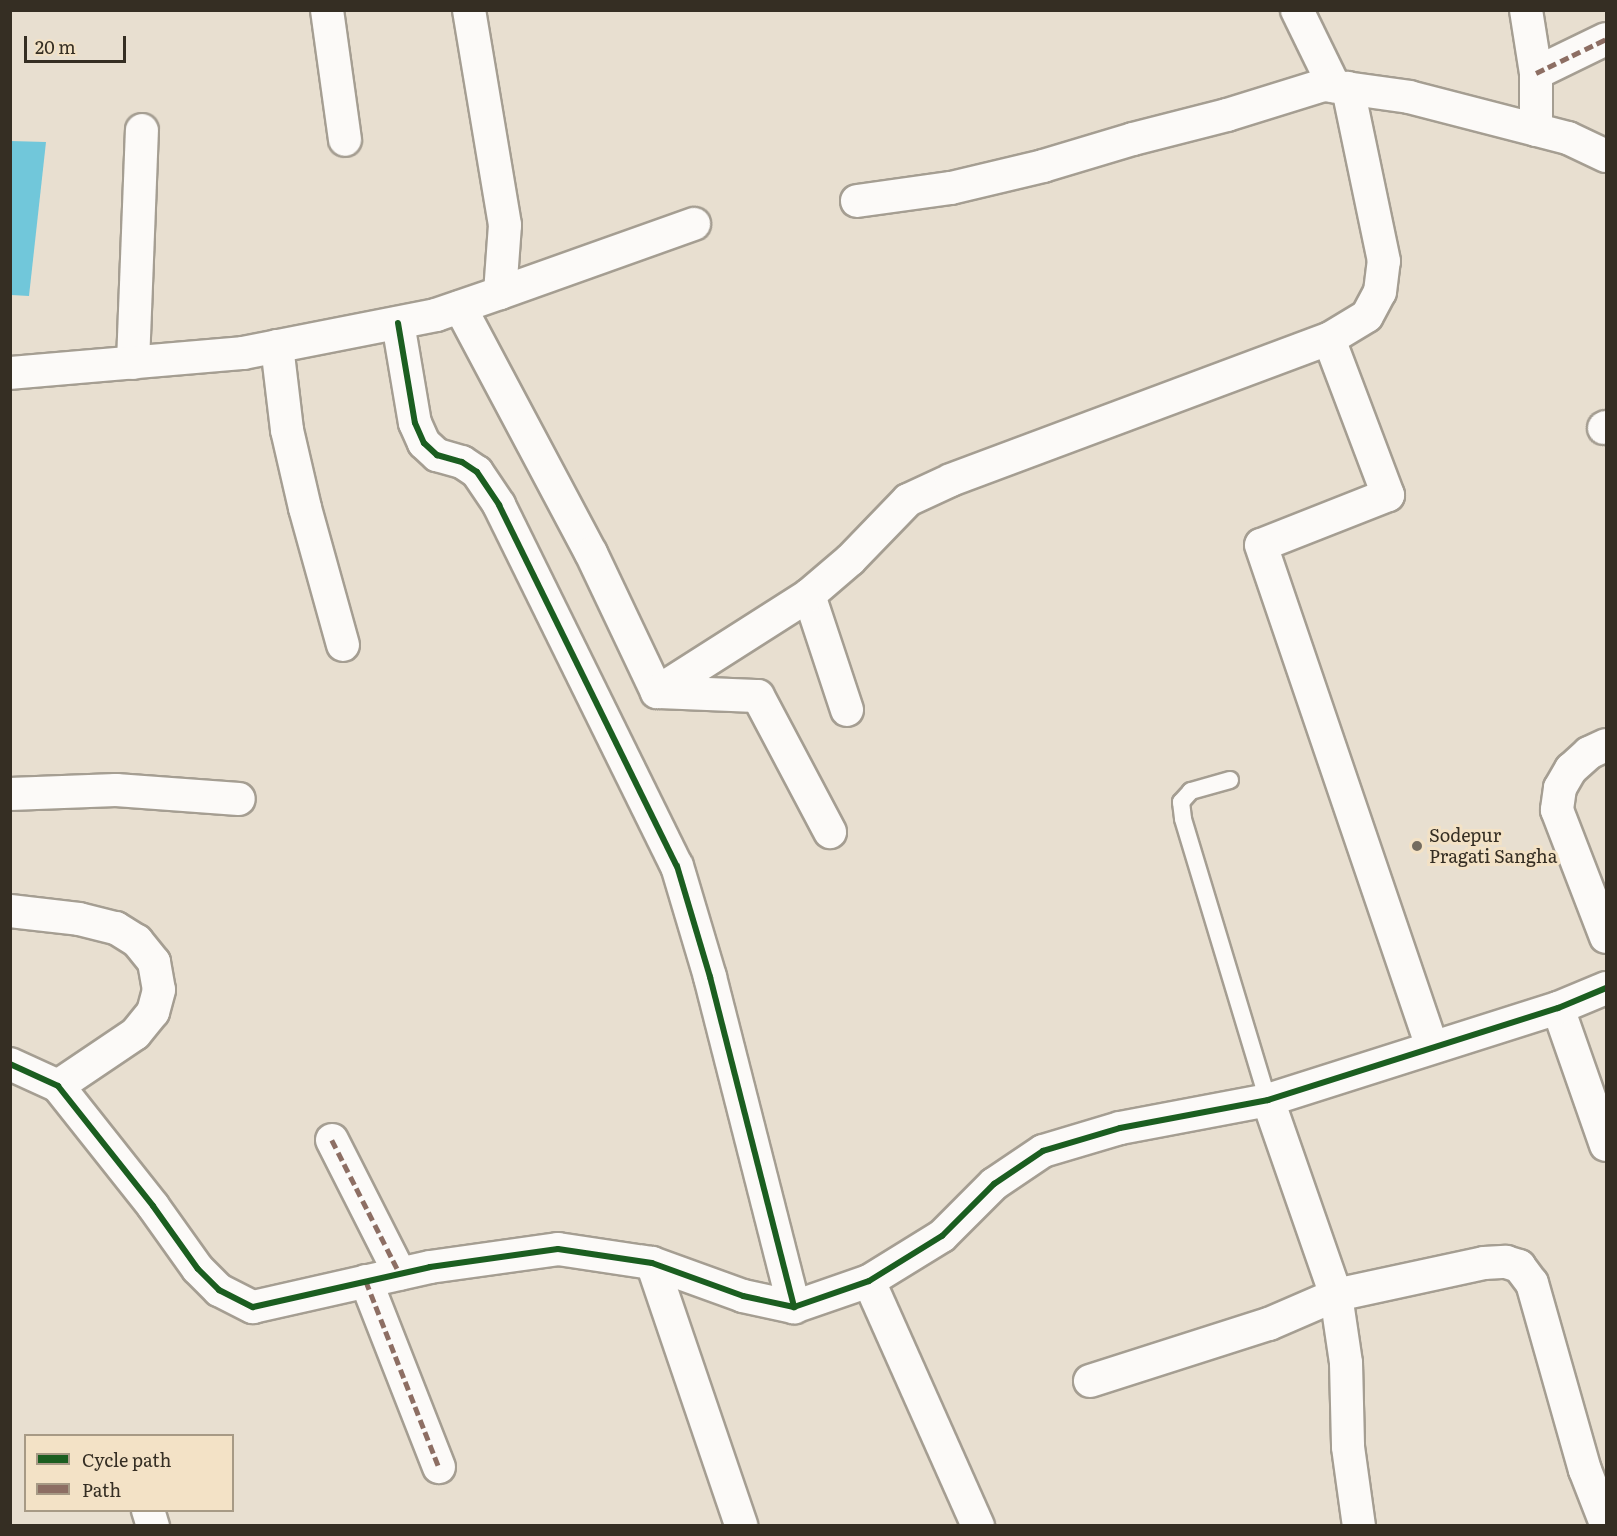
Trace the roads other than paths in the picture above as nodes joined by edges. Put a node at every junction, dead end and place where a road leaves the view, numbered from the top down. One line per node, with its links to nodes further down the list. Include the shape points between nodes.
1 (327, 10): 10 (street)
2 (469, 10): 14 (street, via 505,225)
3 (1297, 10): 7 (street)
4 (1526, 10): 6 (street)
5 (1606, 39): 6 (street)
6 (1536, 73): 9 (street)
7 (1341, 87): 9 (street, via 1409,97); 12 (street, via 1324,85 1032,169 951,188); 17 (street, via 1384,261 1380,292 1367,316)
8 (142, 130): 19 (street)
9 (1536, 130): 11 (street, via 1568,138)
10 (345, 140)
11 (1606, 156)
12 (857, 201)
13 (694, 224): 14 (street)
14 (500, 293): 15 (street)
15 (459, 307): 16 (street); 23 (street, via 591,553)
16 (398, 323): 18 (street); 45 (street, via 415,423 424,443 437,455 462,462 477,472 499,505 677,866 710,977)
17 (1329, 339): 21 (street, via 962,476 908,500 850,560); 34 (street, via 1388,495 1261,545)
18 (277, 346): 19 (street); 22 (street, via 290,441)
19 (133, 363): 20 (street)
20 (10, 373)
21 (809, 595): 23 (street); 24 (street)
22 (343, 645)
23 (657, 692): 29 (street, via 758,696)
24 (847, 710)
25 (1606, 745): 31 (street, via 1589,753 1571,769 1560,788 1557,810)
26 (1230, 780): 37 (lane, via 1191,791 1181,802 1183,819)
27 (10, 794): 28 (street, via 116,790)
28 (238, 799)
29 (830, 832)
30 (10, 911): 36 (street, via 79,919 116,928 136,941 154,962 159,990 153,1012 135,1034)
31 (1606, 937)
32 (1606, 988): 33 (street)
33 (1558, 1008): 34 (street); 39 (street)
34 (1432, 1047): 37 (street)
35 (10, 1064): 36 (street)
36 (58, 1086): 42 (street, via 198,1269 219,1290 253,1307)
37 (1268, 1100): 43 (street, via 1120,1128 1043,1151 994,1184 942,1236); 44 (street)
38 (332, 1140): 41 (street)
39 (1606, 1145)
40 (652, 1263): 41 (street, via 558,1249); 45 (street, via 743,1296); 50 (street)
41 (400, 1274): 42 (street)
42 (366, 1281): 48 (street)
43 (869, 1281): 45 (street); 51 (street)
44 (1336, 1296): 46 (street, via 1269,1324); 47 (street, via 1484,1263 1518,1266 1532,1283); 52 (street, via 1346,1363 1348,1447)
45 (794, 1307)
46 (1090, 1381)
47 (1596, 1466): 49 (street)
48 (439, 1467)
49 (1606, 1524)
50 (741, 1525)
51 (978, 1526)
52 (1359, 1526)

